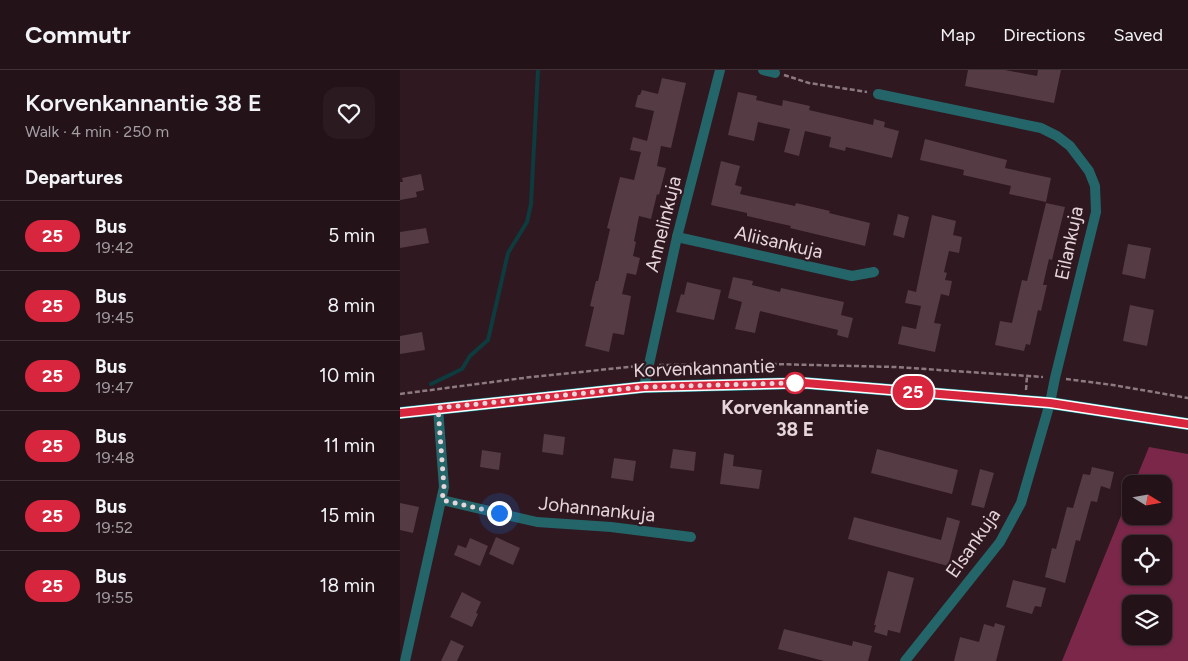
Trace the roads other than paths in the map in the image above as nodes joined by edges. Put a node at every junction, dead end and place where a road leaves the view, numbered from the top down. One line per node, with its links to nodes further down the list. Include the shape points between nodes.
1 (720, 70): 5 (street, Annelinkuja)
2 (763, 70): 3 (street)
3 (775, 73)
4 (878, 94): 8 (street, Eilankuja, via 1041,128 1070,146 1089,171 1095,186 1096,212)
5 (677, 237): 6 (street, Aliisankuja, via 852,276); 7 (street, Annelinkuja)
6 (874, 272)
7 (644, 387): 8 (main road, Korvenkannantie, via 805,383); 9 (main road, Korvenkannantie)
8 (1050, 403): 11 (main road, Korvenkannantie); 15 (street, Elsankuja, via 1021,503 1000,542)
9 (438, 408): 10 (main road, Korvenkannantie); 12 (street, via 444,487)
10 (400, 413)
11 (1188, 424)
12 (442, 500): 13 (street, Johannankuja, via 537,522); 14 (street)
13 (691, 537)
14 (405, 661)
15 (905, 661)

